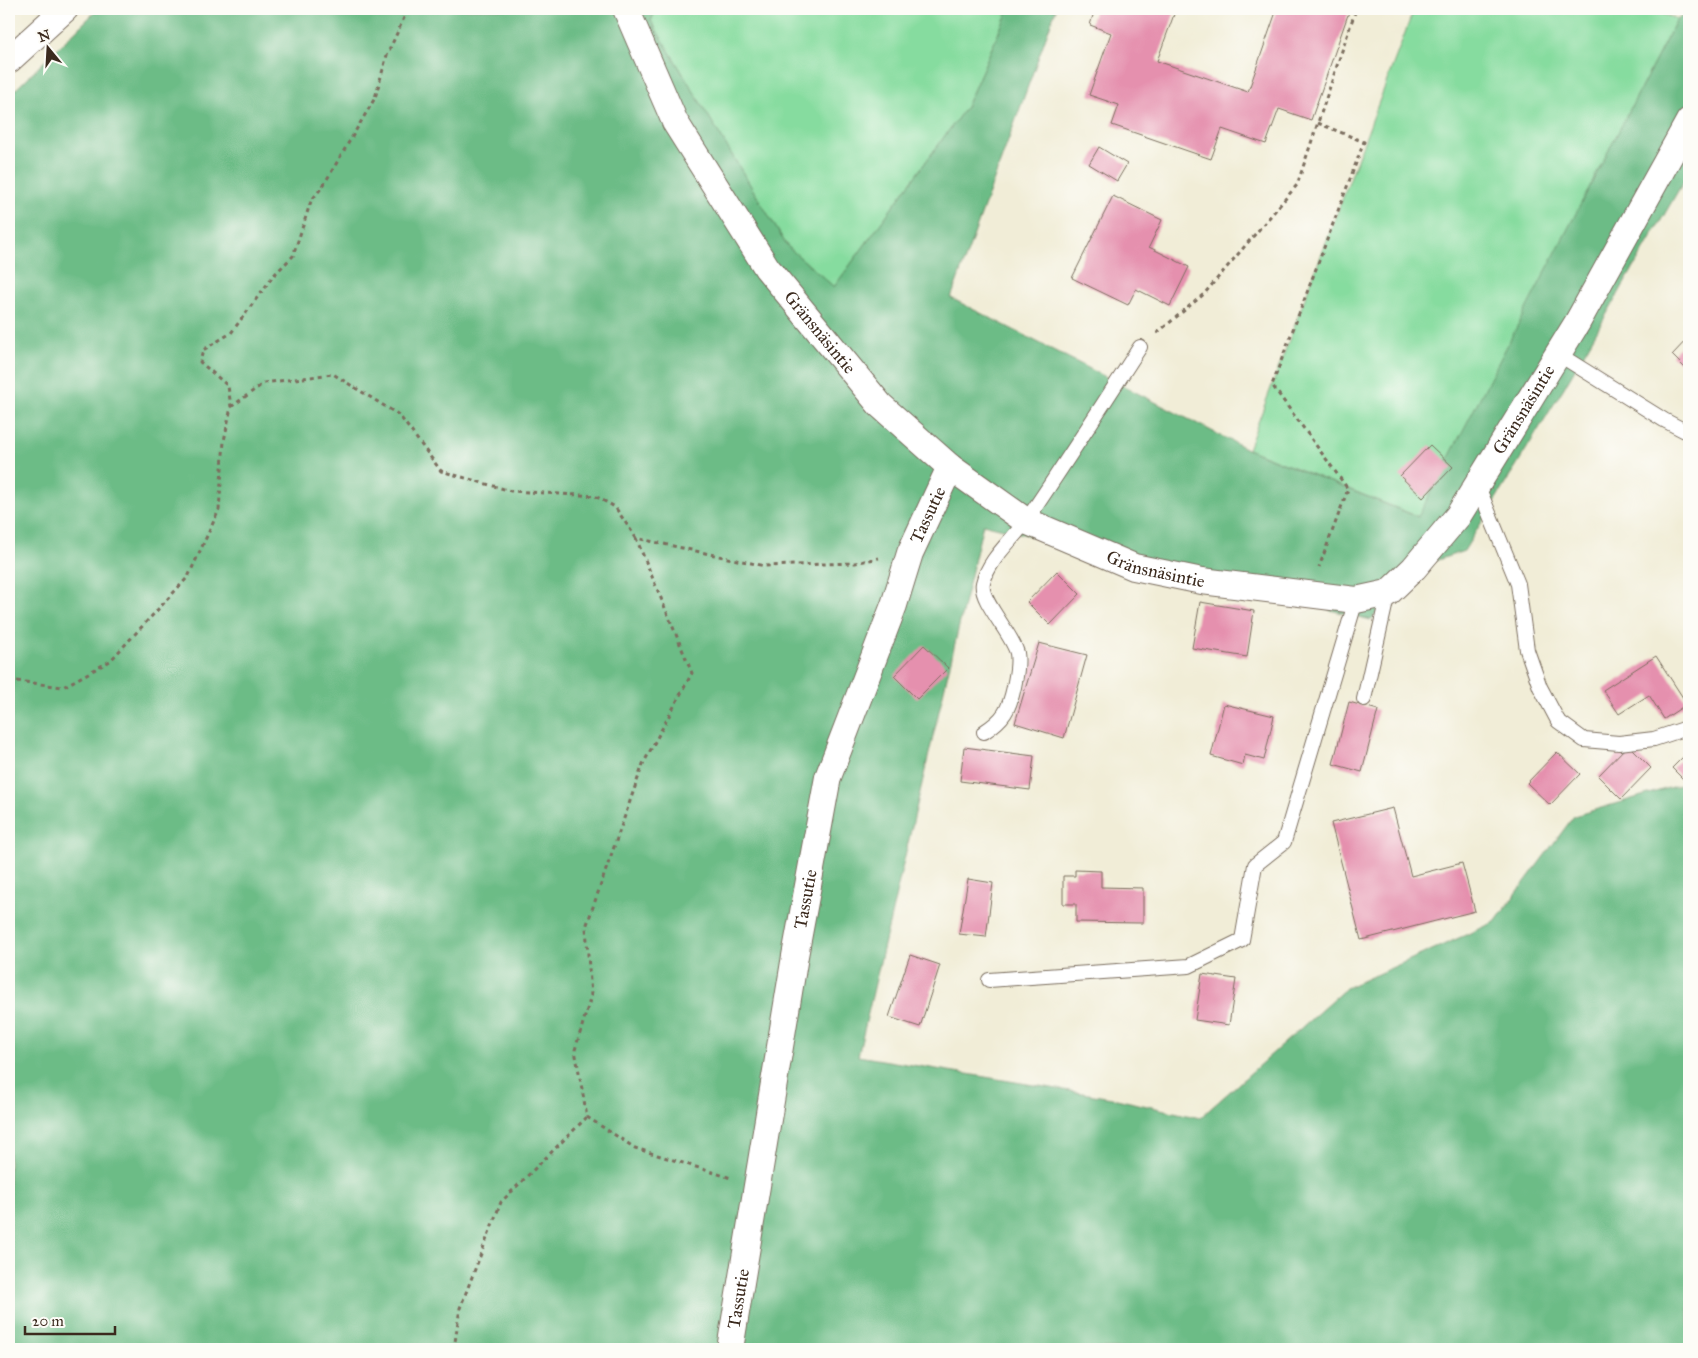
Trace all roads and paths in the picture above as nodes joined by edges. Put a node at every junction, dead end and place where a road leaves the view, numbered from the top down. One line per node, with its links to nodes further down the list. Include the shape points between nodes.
1 (65, 9): 5 (street)
2 (408, 9): 10 (path, via 387,55 375,98 311,201 293,256 231,333 203,350 200,362 228,386)
3 (626, 9): 12 (street, Gränsnäsintie, via 675,122 768,268 880,405)
4 (1356, 9): 7 (path)
5 (9, 60)
6 (1689, 121): 9 (street, Gränsnäsintie)
7 (1318, 123): 8 (path, via 1297,185 1204,294); 18 (path, via 1364,142 1272,385 1348,489)
8 (1140, 347): 14 (lane)
9 (1558, 354): 11 (lane); 13 (street, Gränsnäsintie)
10 (231, 407): 15 (path, via 264,384 333,374 399,415 441,471 512,491 595,496 615,507); 20 (path, via 224,441 219,510 188,576 110,661 63,686)
11 (1689, 433)
12 (950, 467): 14 (street, Gränsnäsintie); 16 (street, Tassutie)
13 (1477, 484): 17 (street, Gränsnäsintie, via 1458,516); 22 (lane, via 1518,584 1527,650 1540,687 1558,721 1584,740 1619,743 1654,739 1684,730)
14 (1026, 521): 18 (street, Gränsnäsintie, via 1134,567); 23 (lane, via 986,571 982,586 987,601 1010,636 1018,668 1010,707 997,723)
15 (636, 538): 16 (path, via 765,566 855,563); 25 (path, via 692,673 644,764 586,927 590,996 576,1050)
16 (910, 553): 26 (street, Tassutie, via 894,605 828,777)
17 (1388, 593): 19 (street, Gränsnäsintie); 21 (lane)
18 (1309, 594): 19 (street, Gränsnäsintie)
19 (1356, 600): 24 (lane, via 1284,842 1255,865 1242,940 1188,966)
20 (9, 680)
21 (1364, 698)
22 (1689, 723)
23 (984, 732)
24 (989, 980)
25 (588, 1117): 26 (path, via 635,1148); 27 (path, via 501,1202 460,1308)
26 (756, 1186): 28 (street, Tassutie)
27 (454, 1349)
28 (730, 1349)

